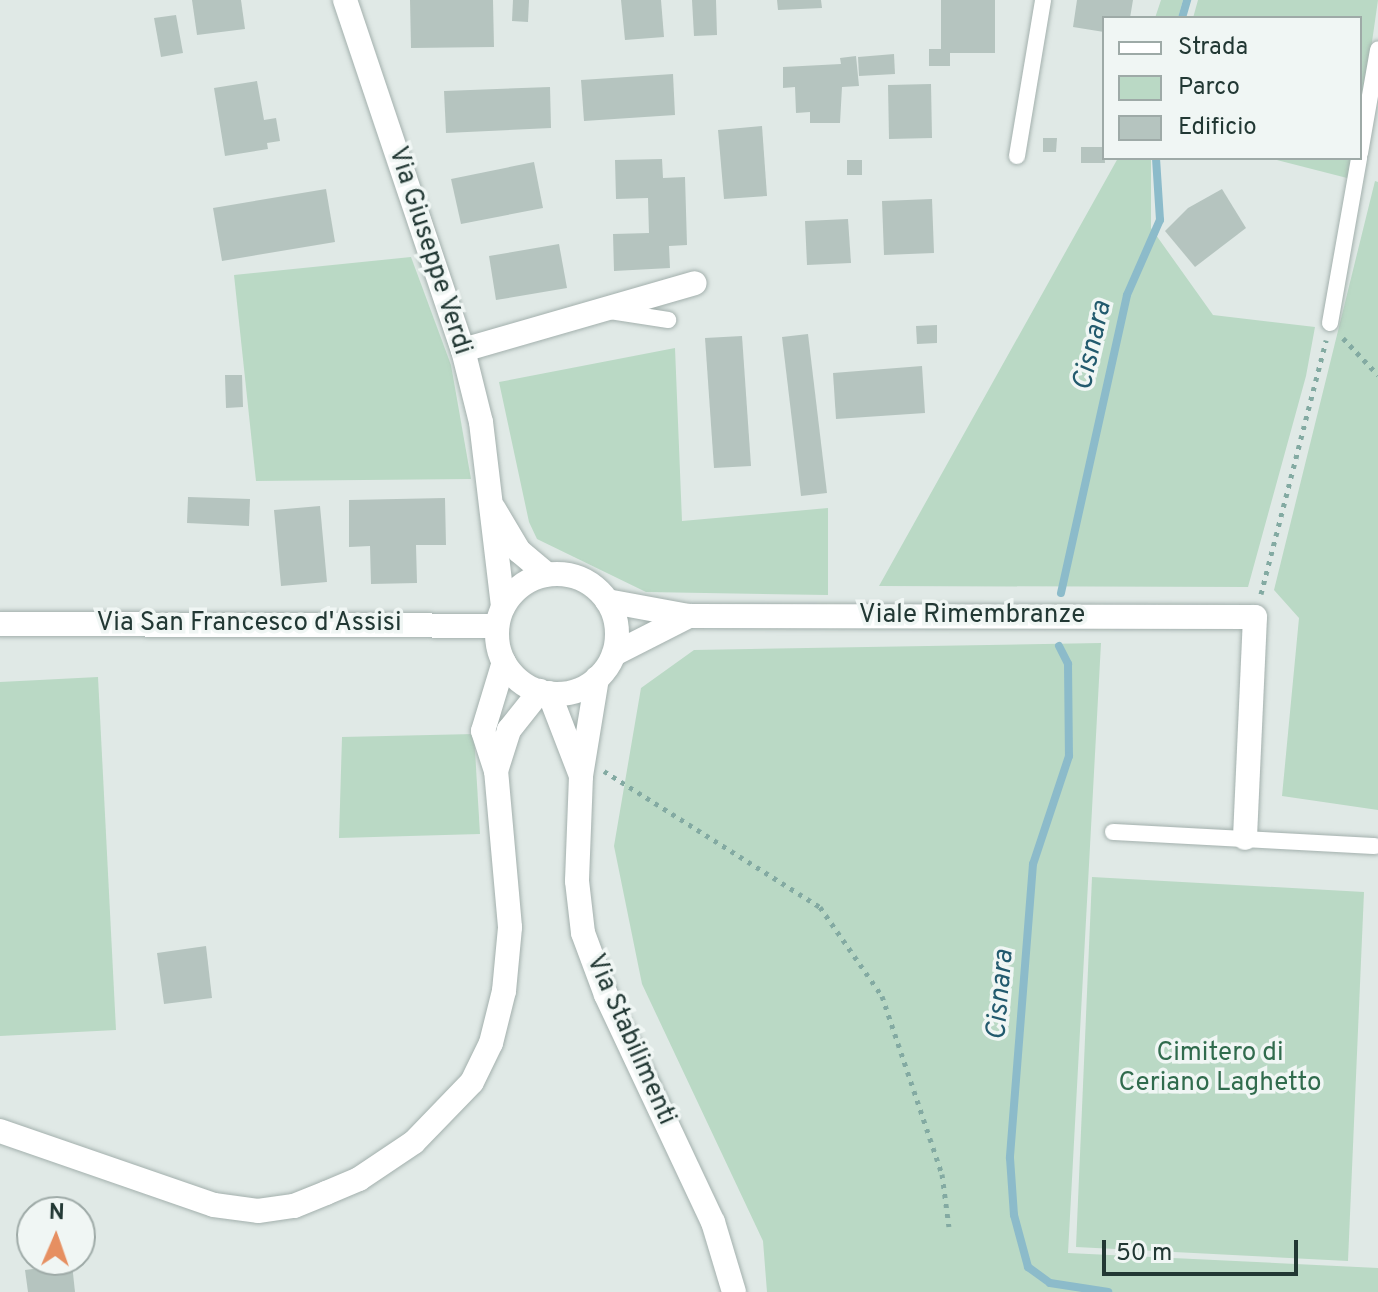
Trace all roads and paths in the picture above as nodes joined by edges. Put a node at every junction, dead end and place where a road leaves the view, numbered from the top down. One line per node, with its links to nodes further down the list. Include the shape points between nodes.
1 (345, 0): 11 (street, Via Giuseppe Verdi)
2 (1043, 0): 5 (lane)
3 (1378, 50): 4 (lane)
4 (1362, 143)
5 (1017, 156)
6 (1359, 160): 10 (lane)
7 (695, 283): 8 (street)
8 (610, 311): 9 (lane); 11 (street)
9 (668, 320)
10 (1330, 323): 12 (path); 18 (path)
11 (463, 350): 13 (street, Via Giuseppe Verdi, via 481,422)
12 (1378, 375)
13 (492, 507): 14 (street, Via Giuseppe Verdi, via 519,551); 16 (street, Via Giuseppe Verdi)
14 (546, 574): 15 (street, via 581,578); 16 (street, via 513,592)
15 (607, 601): 17 (street, Viale Rimembranze); 20 (street, via 615,618)
16 (500, 616): 19 (street, Via San Francesco d'Assisi); 21 (street)
17 (689, 616): 18 (street, Viale Rimembranze); 20 (street, Viale Rimembranze)
18 (1255, 617): 28 (street)
19 (0, 624)
20 (614, 654): 22 (street)
21 (504, 662): 23 (street, via 519,680); 25 (street, via 483,731)
22 (597, 678): 23 (street, via 574,691); 26 (street, Via Stabilimenti)
23 (544, 692): 25 (street, via 509,730); 26 (street, Via Stabilimenti)
24 (604, 757): 26 (path)
25 (496, 771): 30 (street, via 510,927 504,991 491,1043 472,1082 414,1142 359,1179 294,1206 258,1211 214,1205)
26 (595, 777): 31 (path, via 820,907 882,996 942,1174); 32 (street, Via Stabilimenti, via 577,881 583,933 606,995 713,1222)
27 (1113, 832): 28 (lane)
28 (1245, 838): 29 (lane)
29 (1375, 846)
30 (0, 1131)
31 (949, 1227)
32 (734, 1292)

